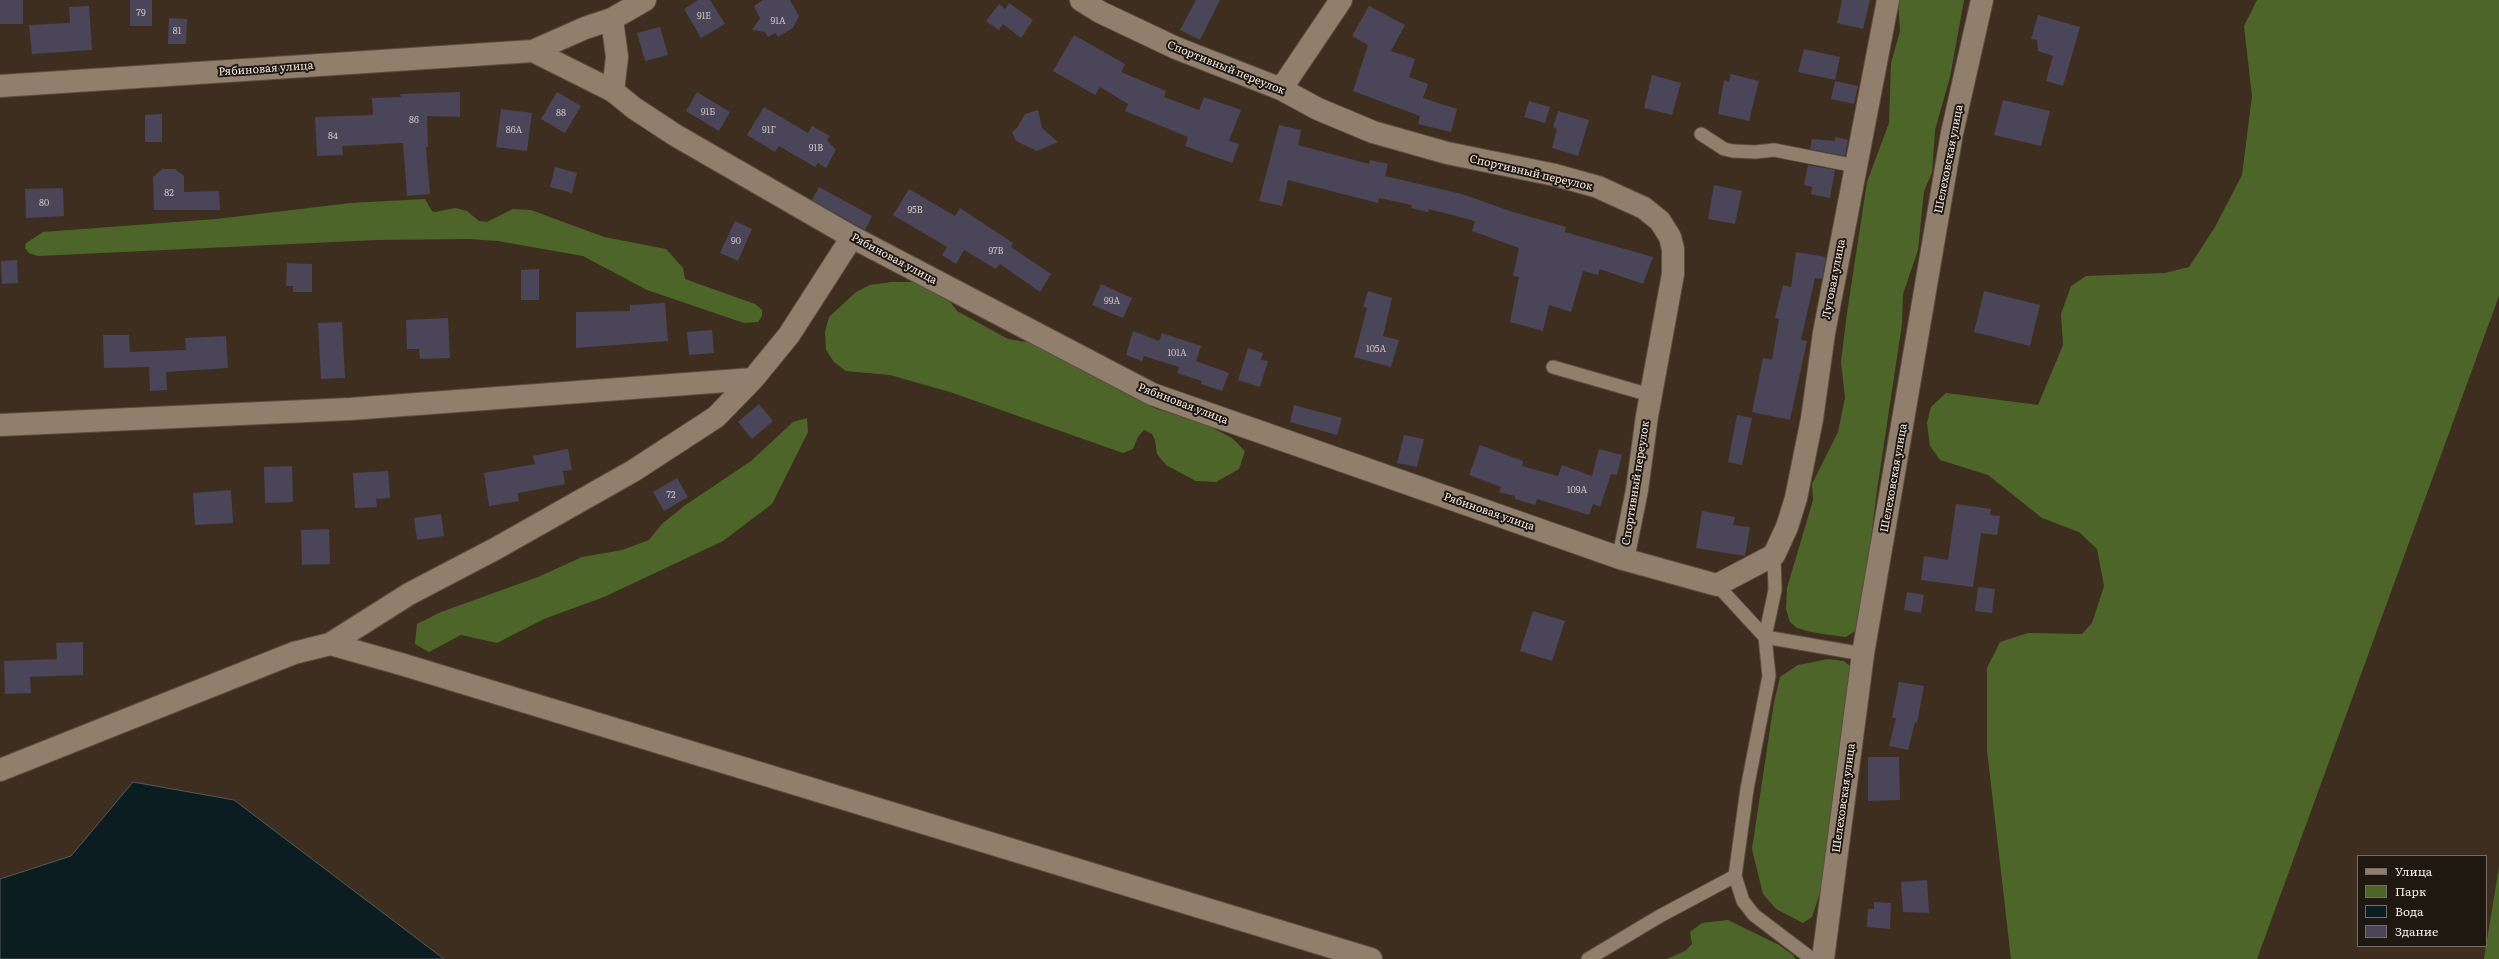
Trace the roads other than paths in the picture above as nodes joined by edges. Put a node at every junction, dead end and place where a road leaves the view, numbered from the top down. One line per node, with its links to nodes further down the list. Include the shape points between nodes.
1 (645, 0): 6 (street)
2 (1081, 0): 9 (street, Спортивный переулок, via 1100,12 1176,48)
3 (1341, 0): 9 (street)
4 (1888, 0): 12 (street, Луговая улица)
5 (1982, 0): 23 (street, Шелеховская улица, via 1952,133)
6 (612, 19): 7 (street); 10 (street, via 617,57)
7 (533, 51): 8 (street, Рябиновая улица); 10 (street, Рябиновая улица)
8 (0, 86)
9 (1281, 89): 16 (street, Спортивный переулок, via 1318,109 1373,132 1447,153 1554,175 1598,188 1632,202 1652,214 1670,237 1674,260)
10 (613, 91): 13 (street, Рябиновая улица, via 675,135)
11 (1701, 134): 12 (lane, via 1733,151 1774,150)
12 (1856, 166): 18 (street, Луговая улица, via 1824,333 1800,481 1787,527)
13 (852, 237): 15 (street, via 789,335); 19 (street, Рябиновая улица, via 1152,394)
14 (1553, 367): 16 (lane)
15 (753, 379): 17 (street, via 350,409); 22 (street, via 716,417 633,471 409,594)
16 (1650, 395): 19 (street, Спортивный переулок, via 1637,490)
17 (0, 425)
18 (1774, 555): 20 (street); 21 (lane, via 1774,590)
19 (1623, 559): 20 (street, Рябиновая улица)
20 (1717, 585): 21 (lane)
21 (1765, 637): 23 (lane); 25 (lane, via 1769,676 1748,781)
22 (330, 644): 24 (street, via 294,653); 26 (street)
23 (1863, 654): 29 (street, Шелеховская улица)
24 (0, 770)
25 (1735, 876): 27 (lane, via 1660,916); 28 (lane, via 1743,901 1754,915)
26 (1371, 959)
27 (1588, 959)
28 (1812, 959)
29 (1823, 959)

